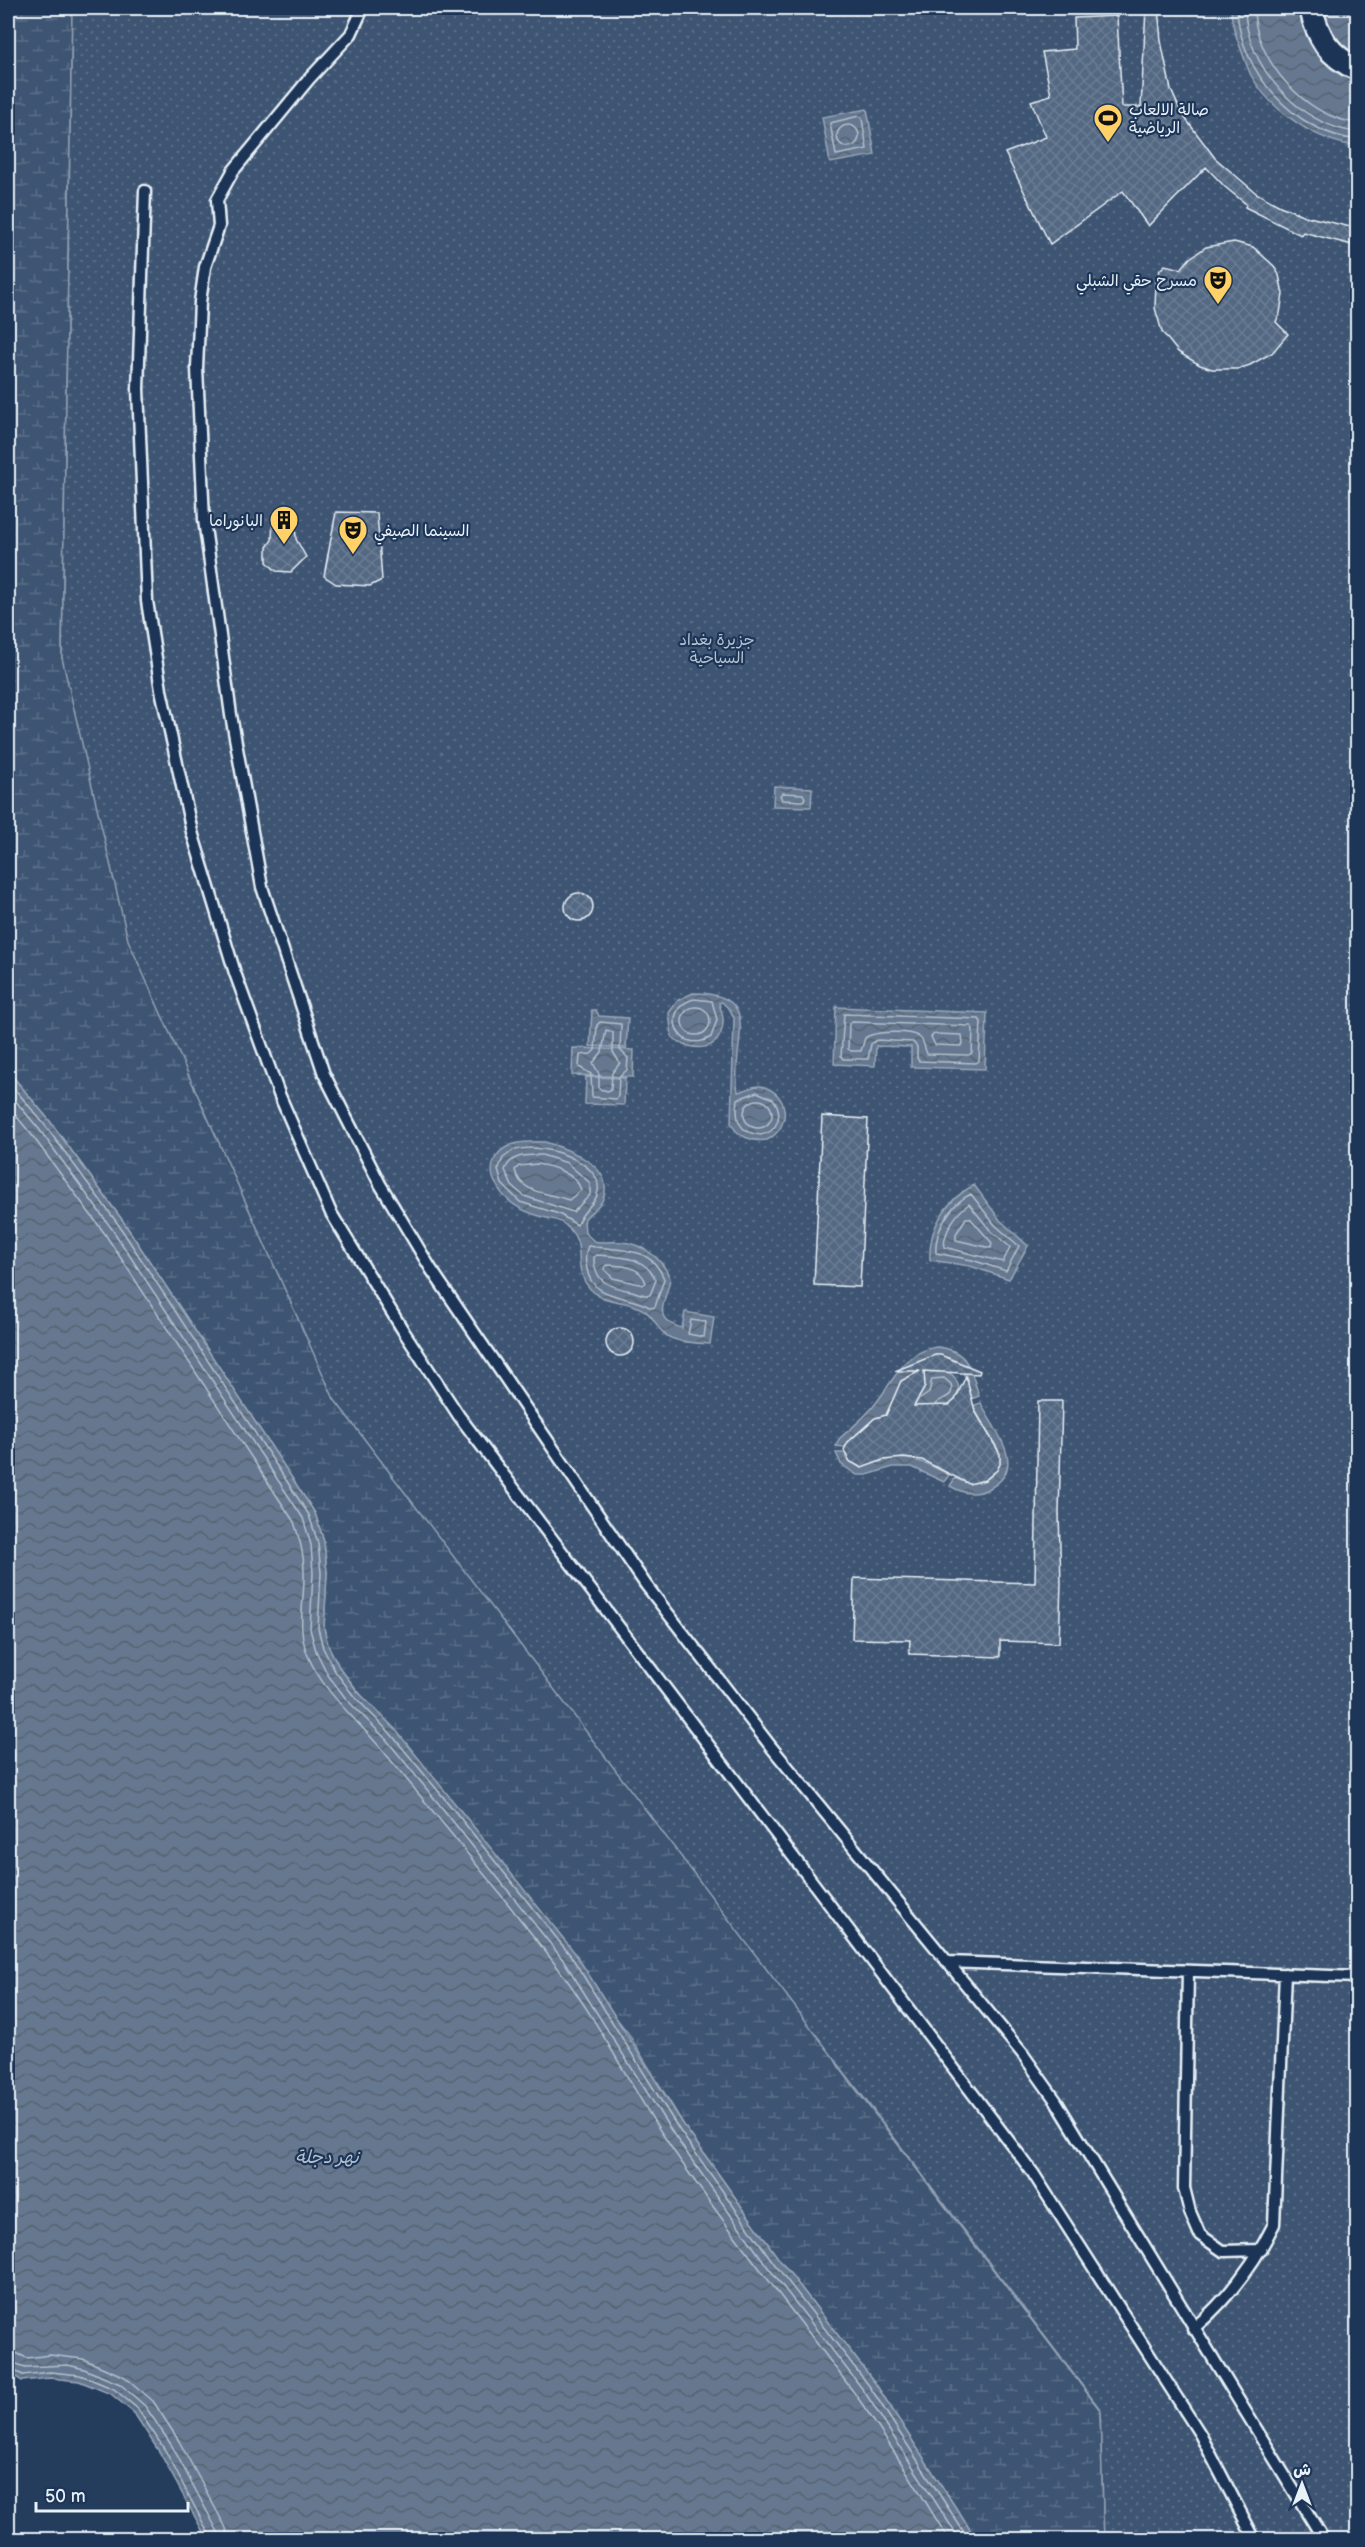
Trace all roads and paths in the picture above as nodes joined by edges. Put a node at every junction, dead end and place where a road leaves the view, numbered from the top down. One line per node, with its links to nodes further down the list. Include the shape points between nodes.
1 (363, 8): 5 (lane, via 351,34 233,171 217,200 219,226 205,267 200,302 197,368 204,520 231,715 262,887 324,1074 380,1184 431,1269 646,1585 772,1748)
2 (1311, 8): 3 (street, via 1316,30 1326,46)
3 (1358, 69)
4 (145, 191): 11 (lane, via 138,389 147,601 161,690 192,832 235,972 279,1094 331,1213 459,1416 1033,2173 1200,2434)
5 (947, 1962): 6 (lane); 10 (lane, via 1056,2101)
6 (1188, 1971): 7 (lane); 9 (lane, via 1184,2188 1190,2212 1200,2235 1223,2252)
7 (1285, 1974): 8 (lane); 9 (lane, via 1274,2224)
8 (1358, 1977)
9 (1262, 2250): 10 (lane, via 1221,2306)
10 (1193, 2328): 12 (lane)
11 (1255, 2540)
12 (1324, 2540)

